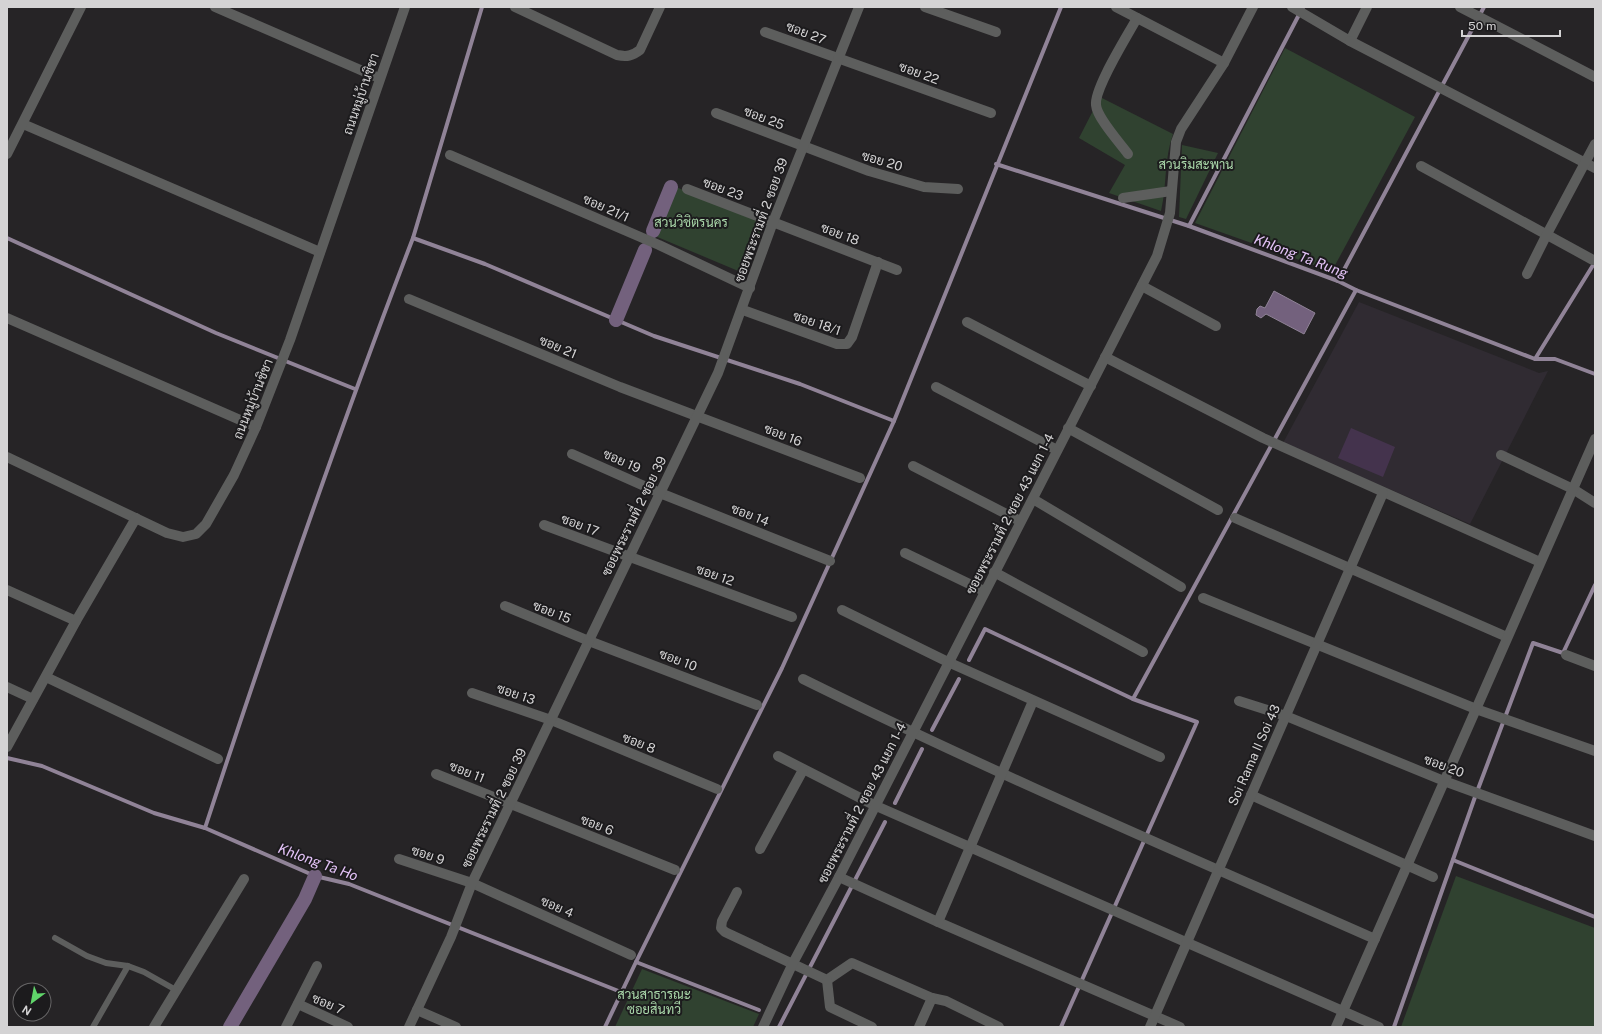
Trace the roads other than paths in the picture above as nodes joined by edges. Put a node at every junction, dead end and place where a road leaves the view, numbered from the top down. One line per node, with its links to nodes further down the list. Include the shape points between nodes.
1 (81, 7): 23 (street)
2 (215, 7): 20 (street)
3 (405, 7): 20 (street, ถนนหมู่บ้านชิชา)
4 (515, 7): 5 (street, via 617,55 626,56 634,55 640,50)
5 (660, 7)
6 (859, 7): 17 (street, ซอยพระรามที่ 2 ซอย 39)
7 (925, 7): 15 (street)
8 (1116, 7): 13 (street)
9 (1254, 7): 18 (street, ซอยพระรามที่ 2 ซอย 43 แยก 1-4)
10 (1292, 7): 16 (street)
11 (1367, 7): 16 (street)
12 (1460, 7): 19 (street)
13 (1137, 18): 18 (street); 27 (street, via 1097,94 1096,105)
14 (765, 32): 17 (street, ซอย 27)
15 (996, 32)
16 (1350, 41): 29 (street)
17 (837, 59): 22 (street, ซอย 22); 25 (street, ซอยพระรามที่ 2 ซอย 39)
18 (1224, 63): 34 (street, ซอยพระรามที่ 2 ซอย 43 แยก 1-4, via 1181,129 1176,142)
19 (1595, 77)
20 (379, 78): 38 (street, ถนนหมู่บ้านชิชา)
21 (716, 113): 25 (street, ซอย 25)
22 (991, 113)
23 (23, 124): 26 (street); 38 (street)
24 (1595, 144): 29 (street)
25 (802, 146): 33 (street, ซอย 20, via 869,171 918,185); 36 (street, ซอยพระรามที่ 2 ซอย 39)
26 (7, 154)
27 (1128, 154)
28 (450, 155): 44 (street, ซอย 21/1, via 659,245)
29 (1585, 163): 31 (street); 37 (street)
30 (1421, 166): 37 (street)
31 (1595, 168)
32 (687, 189): 36 (street, ซอย 23)
33 (958, 189)
34 (1171, 191): 35 (street); 43 (street, ซอยพระรามที่ 2 ซอย 43 แยก 1-4, via 1170,214 1157,256)
35 (1122, 198)
36 (773, 222): 40 (street, ซอย 18); 44 (street, ซอยพระรามที่ 2 ซอย 39)
37 (1547, 234): 39 (street); 42 (street)
38 (320, 252): 54 (street, ถนนหมู่บ้านชิชา, via 290,340)
39 (1593, 260)
40 (878, 262): 41 (street, ซอย 18); 46 (street, ซอย 18/1, via 852,338 847,344 837,344)
41 (898, 270)
42 (1527, 274)
43 (1142, 286): 49 (street); 50 (street, ซอยพระรามที่ 2 ซอย 43 แยก 1-4)
44 (750, 288): 46 (street, ซอยพระรามที่ 2 ซอย 39)
45 (409, 299): 53 (street, ซอย 21, via 620,387)
46 (743, 310): 53 (street, ซอยพระรามที่ 2 ซอย 39)
47 (7, 318): 54 (street)
48 (967, 322): 51 (street)
49 (1216, 326)
50 (1106, 357): 51 (street, ซอยพระรามที่ 2 ซอย 43 แยก 1-4); 65 (street, via 1263,438)
51 (1091, 386): 55 (street, ซอยพระรามที่ 2 ซอย 43 แยก 1-4)
52 (936, 388): 57 (street)
53 (698, 416): 62 (street, ซอย 16); 64 (street, ซอยพระรามที่ 2 ซอย 39)
54 (256, 427): 69 (street, ถนนหมู่บ้านชิชา, via 218,506 196,534 183,538)
55 (1068, 428): 57 (street, ซอยพระรามที่ 2 ซอย 43 แยก 1-4); 68 (street)
56 (1595, 439): 63 (street)
57 (1057, 450): 66 (street, ซอยพระรามที่ 2 ซอย 43 แยก 1-4)
58 (572, 454): 64 (street, ซอย 19)
59 (1501, 455): 63 (street)
60 (7, 457): 69 (street, ถนนหมู่บ้านชิชา)
61 (913, 466): 71 (street)
62 (860, 478)
63 (1573, 489): 67 (street); 76 (street)
64 (660, 493): 74 (street, ซอยพระรามที่ 2 ซอย 39); 75 (street, ซอย 14)
65 (1383, 493): 76 (street); 77 (street, Soi Rama II Soi 43)
66 (1033, 499): 71 (street, ซอยพระรามที่ 2 ซอย 43 แยก 1-4); 79 (street)
67 (1595, 502)
68 (1218, 510)
69 (136, 518): 86 (street)
70 (1235, 518): 77 (street)
71 (1020, 521): 78 (street, ซอยพระรามที่ 2 ซอย 43 แยก 1-4)
72 (544, 525): 74 (street, ซอย 17)
73 (905, 553): 81 (street)
74 (629, 558): 85 (street, ซอย 12); 88 (street, ซอยพระรามที่ 2 ซอย 39)
75 (830, 561)
76 (1540, 562): 87 (street)
77 (1350, 568): 87 (street); 89 (street, Soi Rama II Soi 43)
78 (994, 572): 81 (street, ซอยพระรามที่ 2 ซอย 43 แยก 1-4); 90 (street)
79 (1181, 587)
80 (7, 590): 86 (street)
81 (984, 591): 92 (street, ซอยพระรามที่ 2 ซอย 43 แยก 1-4)
82 (1203, 598): 89 (street)
83 (505, 606): 88 (street, ซอย 15)
84 (842, 610): 92 (street)
85 (792, 617)
86 (76, 621): 94 (street)
87 (1507, 637): 102 (street)
88 (589, 641): 101 (street, ซอย 10); 104 (street, ซอยพระรามที่ 2 ซอย 39)
89 (1317, 644): 102 (street); 103 (street, Soi Rama II Soi 43)
90 (1143, 652)
91 (1566, 655): 93 (street)
92 (948, 662): 99 (street); 105 (street, ซอยพระรามที่ 2 ซอย 43 แยก 1-4)
93 (1595, 666)
94 (46, 677): 98 (street); 110 (street)
95 (803, 679): 105 (street)
96 (7, 687): 98 (street)
97 (472, 693): 104 (street, ซอย 13)
98 (33, 699): 106 (street)
99 (1033, 701): 109 (street); 113 (street)
100 (1239, 701): 103 (street, ซอย 20)
101 (757, 704)
102 (1476, 709): 107 (street); 114 (street)
103 (1286, 716): 114 (street, ซอย 20); 116 (street, Soi Rama II Soi 43)
104 (551, 720): 115 (street, ซอย 8); 117 (street, ซอยพระรามที่ 2 ซอย 39)
105 (912, 733): 113 (street); 118 (street, ซอยพระรามที่ 2 ซอย 43 แยก 1-4)
106 (7, 746)
107 (1595, 751)
108 (778, 756): 111 (street)
109 (1160, 757)
110 (218, 759)
111 (803, 770): 118 (street); 121 (street)
112 (436, 774): 117 (street, ซอย 11)
113 (1003, 774): 120 (street); 124 (street)
114 (1444, 781): 119 (street, ซอย 20); 123 (street)
115 (717, 789)
116 (1251, 795): 123 (street); 124 (street, Soi Rama II Soi 43)
117 (510, 804): 125 (street, ซอย 6); 129 (street, ซอยพระรามที่ 2 ซอย 39)
118 (874, 805): 120 (street); 126 (street, ซอยพระรามที่ 2 ซอย 43 แยก 1-4)
119 (1595, 836)
120 (969, 847): 131 (street); 134 (street, via 1104,908)
121 (760, 849)
122 (399, 859): 129 (street, ซอย 9)
123 (1407, 866): 127 (street); 133 (street)
124 (1218, 869): 133 (street); 134 (street, Soi Rama II Soi 43)
125 (675, 870)
126 (839, 877): 131 (street); 136 (street, ซอยพระรามที่ 2 ซอย 43 แยก 1-4)
127 (1433, 877)
128 (244, 879): 140 (street)
129 (472, 883): 135 (street, ซอย 4); 143 (street, ซอยพระรามที่ 2 ซอย 39, via 451,937)
130 (737, 892): 136 (street, via 721,928)
131 (938, 922): 145 (street)
132 (55, 938): 137 (lane, via 87,956 106,963)
133 (1375, 939): 144 (street)
134 (1187, 941): 144 (street); 145 (street, Soi Rama II Soi 43)
135 (631, 955)
136 (793, 963): 139 (street); 152 (street, ซอยพระรามที่ 2 ซอย 43 แยก 1-4)
137 (128, 966): 140 (lane); 146 (lane)
138 (317, 966): 142 (street, ซอย 7)
139 (827, 980): 141 (street, via 852,964); 153 (street, via 830,1006)
140 (176, 990): 147 (street)
141 (932, 998): 154 (street); 155 (street, via 946,1001)
142 (298, 1004): 148 (street, ซอย 7); 149 (street, ซอย 7)
143 (417, 1010): 150 (street, ซอยพระรามที่ 2 ซอย 39); 151 (street)
144 (1343, 1012): 158 (street); 159 (street)
145 (1154, 1016): 156 (street, Soi Rama II Soi 43); 157 (street)
146 (93, 1027)
147 (154, 1027)
148 (286, 1027)
149 (348, 1027)
150 (409, 1027)
151 (456, 1027)
152 (763, 1027)
153 (872, 1027)
154 (919, 1027)
155 (999, 1027)
156 (1150, 1027)
157 (1180, 1027)
158 (1336, 1027)
159 (1379, 1027)

